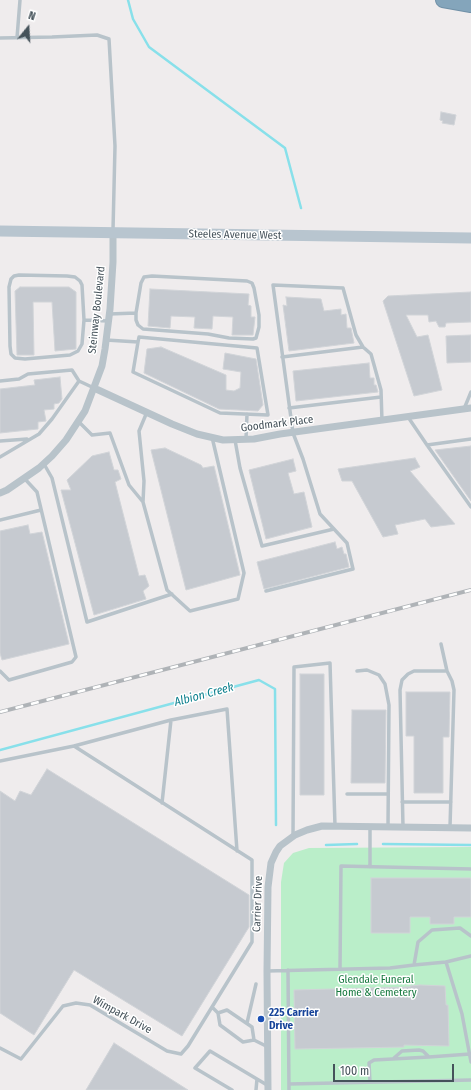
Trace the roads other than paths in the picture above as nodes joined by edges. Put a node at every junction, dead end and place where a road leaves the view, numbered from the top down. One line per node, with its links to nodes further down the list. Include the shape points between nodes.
1 (20, 0): 5 (lane)
2 (443, 0): 3 (highway)
3 (471, 5)
4 (0, 38): 5 (lane)
5 (17, 38): 7 (lane, via 97,35 109,39 115,146)
6 (0, 230): 7 (main road, Steeles Avenue West)
7 (113, 233): 8 (main road, Steeles Avenue West); 10 (street, Steinway Boulevard)
8 (471, 238)
9 (136, 313): 9 (lane, via 140,282 144,277 247,281 254,288 259,327 256,338 253,339 143,329 138,325); 10 (lane)
10 (109, 317): 11 (lane); 12 (street, Steinway Boulevard)
11 (84, 320): 11 (lane, via 82,285 75,277 19,275 11,279 10,346 11,354 15,358 70,355 78,351 82,344)
12 (106, 340): 13 (lane); 18 (street, Steinway Boulevard, via 102,366)
13 (138, 342): 25 (lane, via 133,372 220,413); 25 (lane, via 139,337 257,348 268,415)
14 (363, 347): 15 (lane); 15 (lane, via 356,335 343,288 272,285); 20 (lane, via 371,354)
15 (282, 357): 21 (lane)
16 (0, 381): 17 (lane, via 19,379 28,374 72,370)
17 (79, 381): 18 (lane); 31 (lane, via 52,420 39,434)
18 (94, 388): 24 (street, Goodmark Place); 27 (street, Steinway Boulevard)
19 (471, 392): 23 (lane)
20 (381, 397): 21 (lane); 28 (lane)
21 (289, 408): 29 (lane)
22 (471, 408): 23 (street, Goodmark Place)
23 (463, 410): 26 (street, Goodmark Place)
24 (147, 412): 30 (street, Goodmark Place, via 197,434); 41 (lane, via 139,431)
25 (246, 414): 34 (lane)
26 (408, 417): 28 (street, Goodmark Place); 36 (lane)
27 (78, 421): 38 (street, Steinway Boulevard, via 66,440); 41 (lane, via 92,435 110,433 129,485)
28 (382, 421): 29 (street, Goodmark Place)
29 (293, 433): 34 (street, Goodmark Place); 45 (lane, via 320,514)
30 (212, 437): 33 (street, Goodmark Place); 47 (lane, via 244,573 238,599 190,612)
31 (29, 439): 35 (lane); 37 (lane)
32 (471, 439): 36 (lane)
33 (235, 440): 34 (street, Goodmark Place); 45 (lane, via 240,468 262,546)
34 (246, 440)
35 (0, 441)
36 (427, 445): 42 (lane)
37 (0, 457)
38 (43, 463): 39 (street, Steinway Boulevard); 47 (lane, via 52,478 87,622)
39 (24, 478): 40 (street, Steinway Boulevard); 43 (lane, via 37,492)
40 (0, 493)
41 (144, 502): 47 (lane, via 167,590)
42 (471, 507)
43 (41, 510): 44 (lane); 49 (lane, via 76,657 72,662 9,680)
44 (0, 520)
45 (334, 529): 46 (lane, via 347,543 353,569)
46 (266, 591)
47 (172, 594)
48 (441, 644): 51 (lane)
49 (0, 671)
50 (357, 671): 56 (lane, via 367,670 379,675 385,684 389,705)
51 (447, 671): 57 (lane, via 414,672 402,680); 58 (lane, via 454,690)
52 (171, 720): 53 (lane); 59 (lane); 67 (lane, via 227,709)
53 (74, 746): 54 (lane); 59 (lane)
54 (0, 761)
55 (347, 794): 56 (lane)
56 (388, 794): 62 (lane)
57 (402, 802): 58 (lane); 63 (lane)
58 (451, 802): 64 (lane)
59 (162, 803): 67 (lane)
60 (335, 826): 61 (street, Carrier Drive); 66 (street, Carrier Drive, via 322,826); 66 (lane, via 330,663 294,667)
61 (370, 827): 62 (street, Carrier Drive); 68 (lane)
62 (388, 827): 63 (street, Carrier Drive)
63 (403, 827): 64 (street, Carrier Drive)
64 (450, 827): 65 (street, Carrier Drive)
65 (471, 828)
66 (293, 836): 76 (street, Carrier Drive, via 280,846 271,863 268,887)
67 (237, 851): 78 (lane, via 252,860 252,942)
68 (370, 867): 69 (lane); 74 (lane, via 341,866)
69 (471, 869)
70 (471, 936): 73 (lane, via 460,928 432,930 418,942)
71 (471, 956): 72 (lane)
72 (446, 962): 73 (lane); 84 (lane, via 462,1014)
73 (414, 965): 74 (lane)
74 (340, 969): 75 (lane)
75 (288, 970): 76 (lane); 91 (lane)
76 (267, 971): 82 (street, Carrier Drive)
77 (256, 984): 80 (lane)
78 (212, 1008): 79 (lane); 83 (lane, Wimpark Drive, via 181,1054 168,1051 90,1005 76,1003 63,1006 21,1059)
79 (218, 1013): 80 (lane, via 227,1010); 81 (lane, via 220,1025 243,1042)
80 (247, 1023): 81 (lane, via 252,1027)
81 (254, 1040): 82 (lane)
82 (268, 1047): 92 (street, Carrier Drive)
83 (0, 1048)
84 (470, 1054): 85 (lane); 87 (lane)
85 (429, 1057): 86 (lane); 86 (lane, via 419,1050 402,1051)
86 (393, 1059): 90 (lane, via 374,1060 369,1063)
87 (471, 1062)
88 (257, 1079): 92 (lane); 93 (lane, via 210,1051 195,1068); 94 (lane)
89 (471, 1080): 90 (lane)
90 (370, 1082): 91 (lane)
91 (289, 1084): 95 (lane)
92 (268, 1088)
93 (232, 1090)
94 (256, 1090)
95 (289, 1090)

